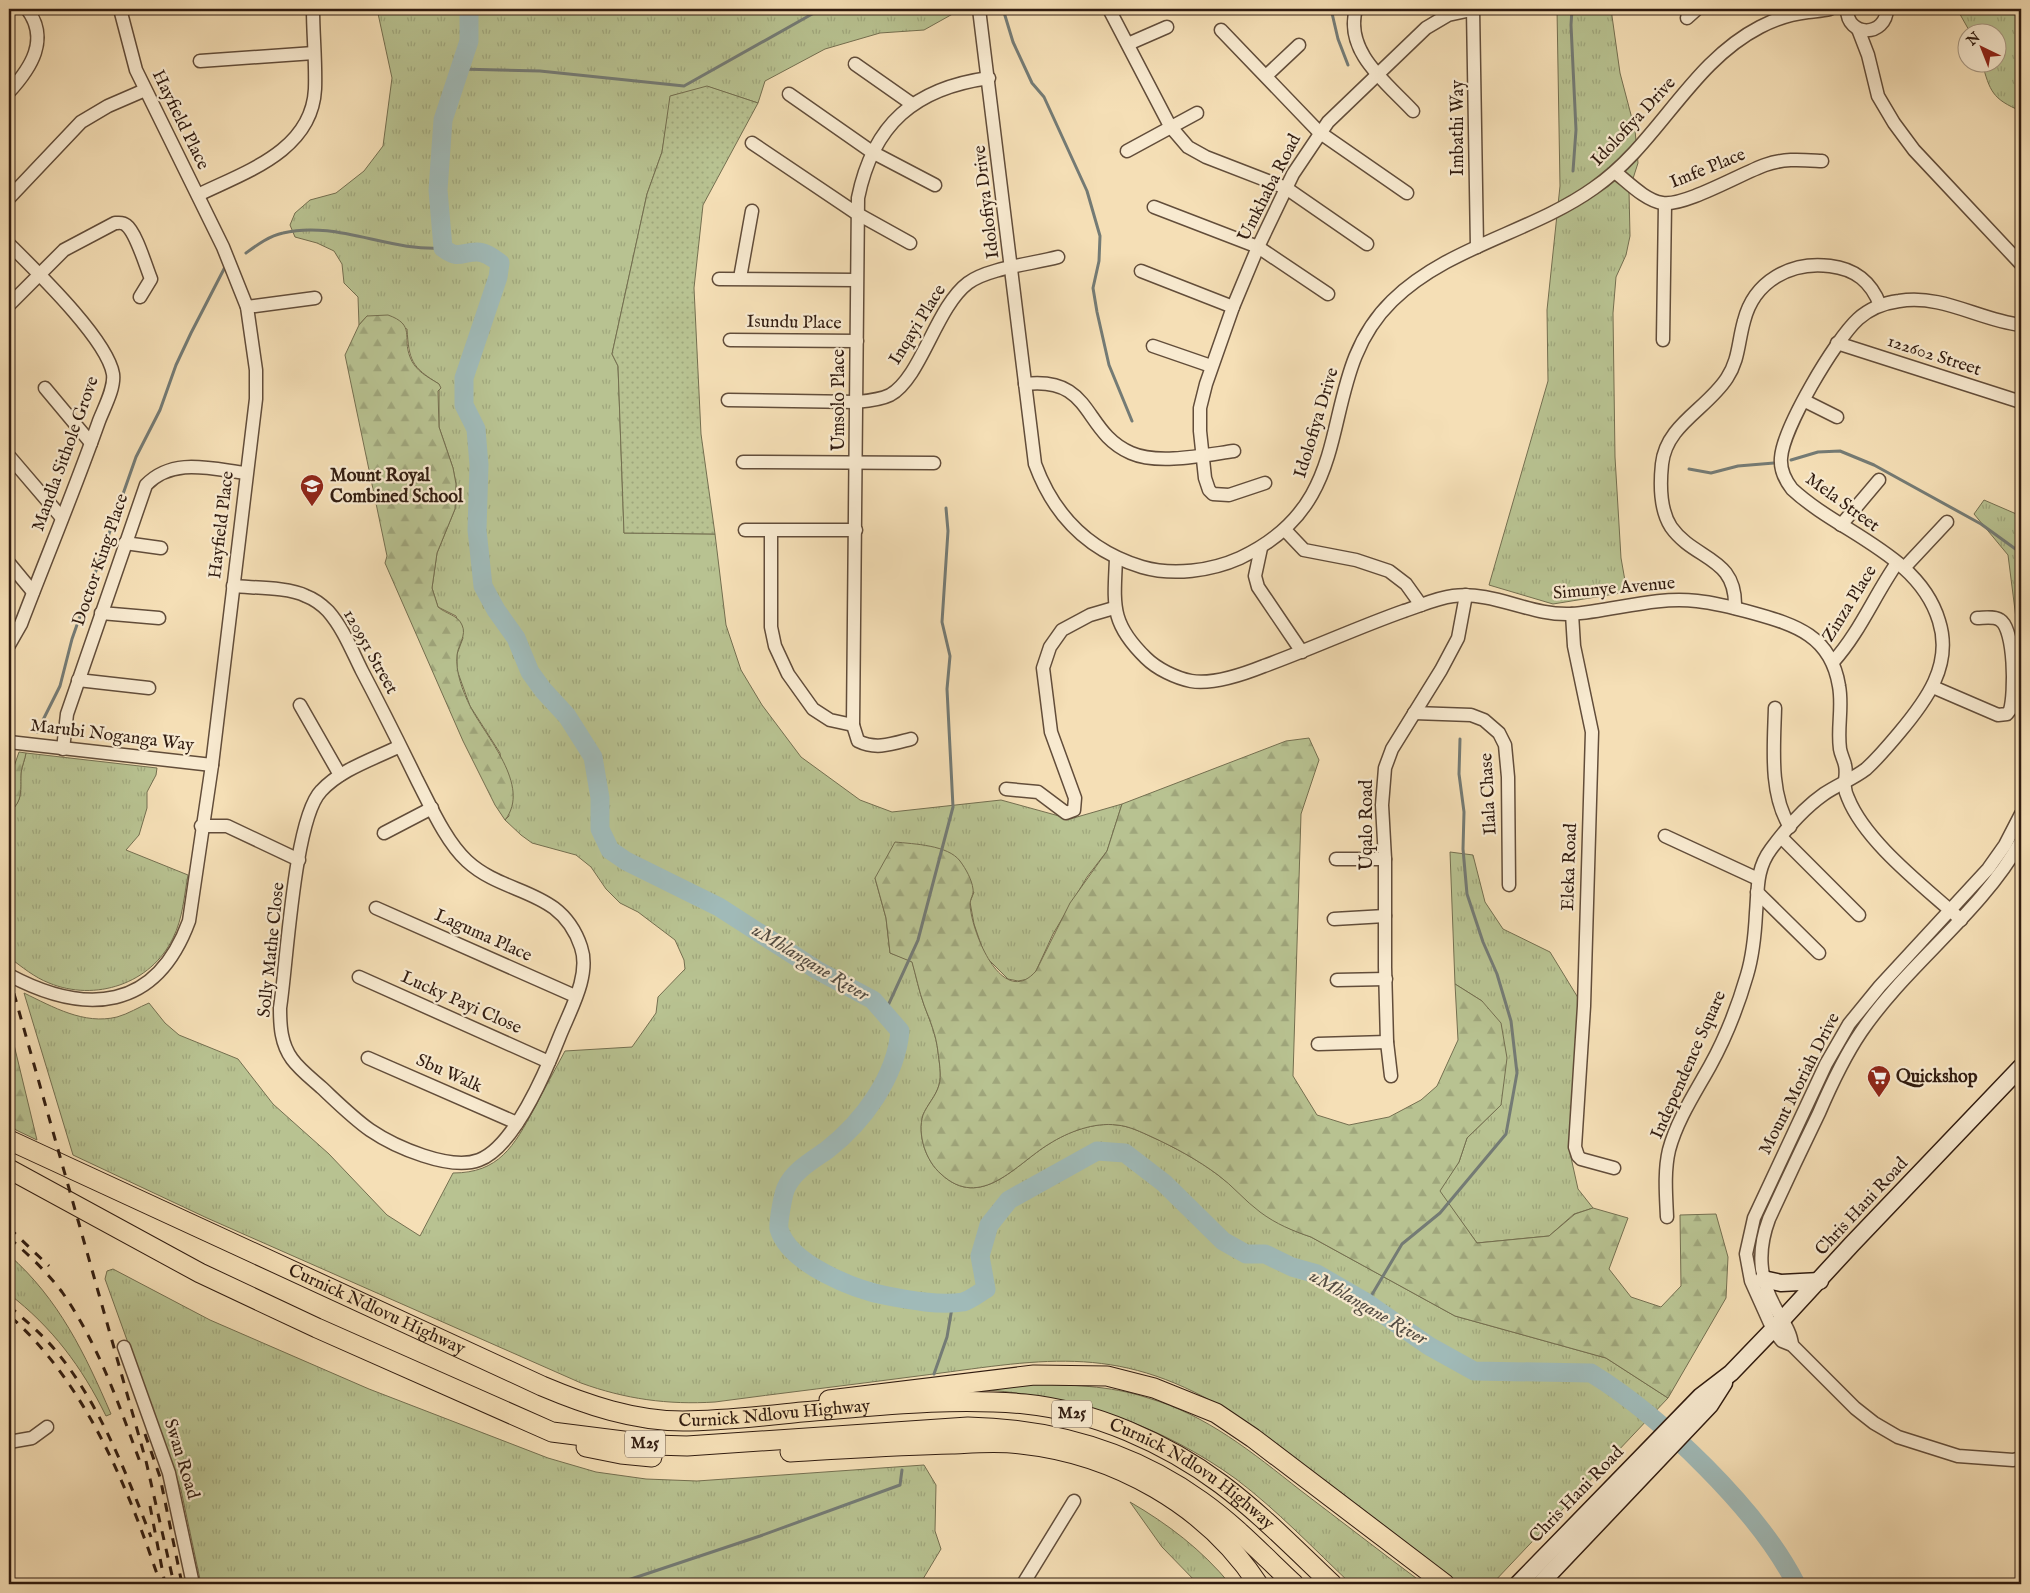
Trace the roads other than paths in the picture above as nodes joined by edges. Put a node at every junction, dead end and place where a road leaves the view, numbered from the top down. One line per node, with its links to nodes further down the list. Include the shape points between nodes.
1 (27, 9): 26 (street, via 34,20 37,47 33,62)
2 (120, 9): 25 (street, Hayfield Place, via 131,54)
3 (312, 9): 18 (street)
4 (980, 9): 24 (street, Idolofiya Drive)
5 (1109, 9): 16 (street)
6 (1356, 9): 22 (street, via 1357,45)
7 (1475, 9): 22 (street, Umkhaba Road, via 1436,20); 51 (street, Imbathi Way)
8 (1697, 9): 11 (street)
9 (1887, 9): 15 (street, via 1884,21)
10 (1827, 10): 12 (street, Idolofiya Drive); 37 (street, Idolofiya Drive, via 1784,17 1744,36 1707,68)
11 (1687, 18)
12 (1851, 20): 15 (street, via 1864,31); 19 (street)
13 (1167, 27): 16 (street)
14 (1221, 30): 23 (street)
15 (1876, 30): 19 (street)
16 (1128, 44): 31 (street)
17 (1299, 45): 23 (street)
18 (314, 53): 20 (street); 41 (street, via 315,90 302,130 272,158)
19 (1868, 55): 53 (street, via 1878,96 1894,123 1914,150)
20 (200, 61)
21 (855, 64): 28 (street)
22 (1377, 73): 29 (street); 32 (street, Umkhaba Road)
23 (1266, 76): 32 (street)
24 (989, 78): 28 (street, Umsolo Place, via 944,87); 54 (street, Idolofiya Drive)
25 (145, 90): 41 (street, Hayfield Place); 42 (street, via 81,122)
26 (9, 92)
27 (789, 94): 35 (street)
28 (912, 104): 35 (street, Umsolo Place, via 894,120)
29 (1413, 111)
30 (1197, 113): 31 (street)
31 (1170, 126): 34 (street); 39 (street, via 1196,153)
32 (1320, 132): 39 (street, Umkhaba Road); 40 (street)
33 (752, 143): 46 (street)
34 (1127, 151)
35 (872, 152): 38 (street); 46 (street, Umsolo Place, via 861,184)
36 (1822, 161): 43 (street, Imfe Place, via 1772,163 1695,196)
37 (1615, 172): 43 (street, Imfe Place, via 1648,197); 51 (street, Idolofiya Drive, via 1572,202)
38 (934, 185)
39 (1286, 188): 49 (street); 50 (street, Umkhaba Road)
40 (1407, 193)
41 (198, 195): 65 (street, Hayfield Place)
42 (9, 198)
43 (1665, 204): 69 (street)
44 (1154, 207): 50 (street)
45 (752, 211): 57 (street)
46 (856, 213): 47 (street); 59 (street, Umsolo Place)
47 (910, 243)
48 (9, 244): 56 (street, Mandla Sithole Grove)
49 (1367, 244)
50 (1258, 247): 60 (street); 66 (street, Umkhaba Road)
51 (1477, 247): 96 (street, Idolofiya Drive, via 1415,280 1390,303 1370,329 1356,354 1324,471 1313,495)
52 (1058, 258): 54 (street, Inqayi Place)
53 (2021, 264)
54 (1012, 268): 74 (street, Idolofiya Drive); 78 (street, Inqayi Place, via 988,273 966,284 950,303 904,382 890,395)
55 (1141, 271): 66 (street)
56 (38, 274): 61 (street, via 64,250 115,223 122,223 128,225 152,279); 64 (street); 81 (street, Mandla Sithole Grove, via 60,296 108,357 113,376)
57 (740, 278): 58 (street); 59 (street)
58 (719, 279)
59 (856, 280): 70 (street, Umsolo Place)
60 (1328, 294)
61 (140, 297)
62 (315, 298): 65 (street)
63 (1880, 305): 67 (street, Mela Street, via 1915,299 1934,300); 71 (street, Mela Street, via 1859,318); 109 (street, via 1870,284 1862,276 1834,267 1809,265 1793,268 1766,282 1752,300 1744,320 1735,364 1725,381 1668,442 1661,483 1670,526 1728,575 1735,593)
64 (9, 306)
65 (247, 307): 88 (street, Hayfield Place, via 256,386)
66 (1233, 307): 73 (street, Umkhaba Road)
67 (2021, 325)
68 (730, 340): 70 (street, Isundu Place)
69 (1663, 340)
70 (857, 341): 78 (street, Umsolo Place)
71 (1837, 343): 77 (street, Mela Street); 79 (street, 122602 Street)
72 (1152, 346): 73 (street)
73 (1211, 366): 83 (street, Umkhaba Road, via 1200,408)
74 (1025, 384): 83 (street, via 1051,383 1069,390 1079,398 1111,440 1133,454 1157,459); 101 (street, Idolofiya Drive, via 1035,464 1043,486 1076,530)
75 (45, 388): 81 (street)
76 (728, 400): 78 (street, Inqayi Place)
77 (1805, 400): 80 (street); 93 (street, Mela Street, via 1785,440 1782,472 1800,496)
78 (856, 402): 87 (street, Umsolo Place)
79 (2021, 402)
80 (1837, 417)
81 (92, 443): 91 (street, Mandla Sithole Grove)
82 (1234, 451): 83 (street)
83 (1202, 455): 90 (street, Umkhaba Road, via 1207,486 1213,494 1229,495)
84 (9, 456): 91 (street)
85 (743, 462): 87 (street)
86 (934, 463): 87 (street)
87 (857, 464): 95 (street, Umsolo Place)
88 (246, 473): 98 (street, Doctor King Place, via 183,466 155,476 143,492); 104 (street, Hayfield Place)
89 (1879, 480): 93 (street)
90 (1266, 483)
91 (62, 518): 105 (street, Mandla Sithole Grove)
92 (1947, 522): 103 (street, Zinza Place)
93 (1841, 525): 103 (street, Mela Street)
94 (745, 530): 97 (street)
95 (856, 530): 97 (street); 123 (street, Umsolo Place)
96 (1285, 530): 100 (street, Idolofiya Drive); 107 (street, via 1304,550 1349,558 1389,571 1406,584)
97 (771, 532): 123 (street, via 771,626 775,646 788,674 812,709 830,720)
98 (125, 543): 99 (street); 110 (street, Doctor King Place)
99 (161, 548)
100 (1261, 548): 101 (street, Idolofiya Drive, via 1230,563 1190,570 1147,568); 115 (street, via 1255,576 1258,587)
101 (1116, 558): 108 (street, Simunye Avenue)
102 (9, 563): 105 (street)
103 (1900, 565): 116 (street, Zinza Place, via 1884,580 1860,628); 118 (street, Mela Street, via 1928,594 1940,621 1941,661)
104 (233, 586): 126 (street, 120951 Street, via 300,594 326,610 347,641); 128 (street, Hayfield Place)
105 (33, 592): 114 (street, Mandla Sithole Grove)
106 (1466, 595): 107 (street, Simunye Avenue); 111 (street, Simunye Avenue, via 1499,598 1547,613); 122 (street, Uqalo Road, via 1458,638)
107 (1421, 605): 115 (street, Simunye Avenue)
108 (1114, 608): 115 (street, Simunye Avenue, via 1132,645 1151,663 1193,682 1237,676); 131 (street, via 1090,615 1062,630 1050,647 1043,668 1051,732 1075,798 1074,810 1066,813 1038,792)
109 (1735, 608): 111 (street, Simunye Avenue, via 1673,599); 116 (street, Simunye Avenue, via 1797,627 1822,646)
110 (101, 612): 112 (street); 117 (street, Doctor King Place)
111 (1572, 614): 164 (street, Eleka Road, via 1574,646 1592,732 1584,996 1574,1147 1578,1156 1588,1162)
112 (159, 618)
113 (1977, 618): 118 (street, via 1995,618 2007,627 2011,652 2010,710 2007,714 1998,715)
114 (9, 645)
115 (1302, 652)
116 (1833, 662): 130 (street, Simunye Avenue, via 1840,689 1840,750 1846,768)
117 (78, 680): 119 (street); 127 (street, Doctor King Place, via 67,714)
118 (1933, 687): 130 (street, Mela Street, via 1878,758)
119 (149, 688)
120 (300, 705): 129 (street)
121 (1775, 708): 135 (street, via 1776,781)
122 (1414, 713): 140 (street, Uqalo Road, via 1384,768); 142 (street, Ilala Chase, via 1471,715 1484,720 1499,733 1505,745 1508,777)
123 (853, 726): 124 (street, via 858,741 872,745 886,746)
124 (911, 739)
125 (9, 742): 127 (street, Marubi Noganga Way)
126 (400, 746): 129 (street, Solly Mathe Close); 132 (street, Solly Mathe Close)
127 (63, 750): 128 (street, Marubi Noganga Way)
128 (212, 765): 134 (street, Hayfield Place)
129 (340, 775): 141 (street, Solly Mathe Close, via 321,791 312,804 304,827)
130 (1843, 785): 135 (street, Independence Square, via 1824,794); 145 (street, Simunye Avenue, via 1855,814 1867,830)
131 (1006, 789)
132 (432, 808): 136 (street); 155 (street, Solly Mathe Close, via 465,859 480,871 550,904 570,922 583,954)
133 (2021, 814): 145 (street, Mount Moriah Drive, via 1988,869)
134 (201, 826): 141 (street, via 227,826); 151 (street, Hayfield Place, via 189,921 174,954 149,982 118,996 76,1000 47,993)
135 (1786, 832): 143 (street, Independence Square, via 1765,858); 146 (street)
136 (384, 833)
137 (1665, 836): 143 (street)
138 (2021, 841): 149 (street, Mount Moriah Drive, via 1999,876)
139 (1336, 859): 140 (street)
140 (1385, 859): 147 (street, Uqalo Road)
141 (299, 860): 162 (street, Solly Mathe Close, via 280,1020 291,1058 372,1132 437,1161 453,1164 478,1160 498,1149)
142 (1509, 885)
143 (1757, 886): 150 (street); 166 (street, Independence Square, via 1754,938 1738,1004 1669,1150)
144 (376, 908): 155 (street, Laguma Place)
145 (1950, 910): 149 (street, Simunye Avenue); 169 (street, Mount Moriah Drive, via 1849,1024 1826,1064 1754,1218 1748,1239 1747,1267 1751,1281)
146 (1859, 915)
147 (1385, 916): 148 (street); 153 (street, Uqalo Road)
148 (1334, 919)
149 (1961, 920): 167 (street, Mount Moriah Drive, via 1871,1019 1846,1056 1766,1227 1760,1250)
150 (1819, 953)
151 (9, 975)
152 (359, 977): 159 (street, Lucky Payi Close)
153 (1386, 979): 154 (street); 156 (street, Uqalo Road)
154 (1336, 980)
155 (575, 996): 159 (street, Solly Mathe Close)
156 (1387, 1042): 157 (street); 161 (street, Uqalo Road)
157 (1318, 1044)
158 (368, 1058): 162 (street, Sbu Walk)
159 (550, 1062): 162 (street, Solly Mathe Close)
160 (2021, 1067): 168 (main road, Chris Hani Road)
161 (1391, 1076)
162 (516, 1123)
163 (9, 1140): 171 (main road, Curnick Ndlovu Highway / M25, via 586,1404 622,1414 681,1421)
164 (1614, 1168)
165 (9, 1169): 173 (main road, Curnick Ndlovu Highway / M25, via 200,1273)
166 (1667, 1217)
167 (1763, 1279): 168 (main road, via 1781,1283); 169 (street, Mount Moriah Drive)
168 (1820, 1281): 169 (main road, Chris Hani Road)
169 (1778, 1325): 175 (street, via 1792,1345 1855,1408 1898,1437 1958,1456); 177 (main road, Chris Hani Road)
170 (124, 1347): 179 (street, Swan Road, via 169,1473)
171 (759, 1416): 182 (main road, Curnick Ndlovu Highway / M25, via 928,1402 988,1402 1027,1404 1096,1420 1162,1448 1220,1484); 183 (main road, via 845,1396 1008,1376 1086,1374 1132,1382 1175,1395 1216,1413)
172 (47, 1427): 174 (street, via 32,1438)
173 (552, 1432): 180 (main road, via 575,1444 653,1457 713,1457 995,1442 1065,1453 1120,1471 1170,1498 1226,1542); 181 (main road, Curnick Ndlovu Highway / M25, via 679,1446 968,1427 1045,1433 1109,1452 1175,1484 1227,1522)
174 (9, 1442)
175 (2021, 1458)
176 (1074, 1502): 178 (street)
177 (1555, 1558): 184 (main road, Chris Hani Road); 185 (main road, Chris Hani Road)
178 (1026, 1583)
179 (193, 1584)
180 (1258, 1584)
181 (1294, 1584)
182 (1332, 1584)
183 (1445, 1584)
184 (1518, 1584)
185 (1540, 1584)

